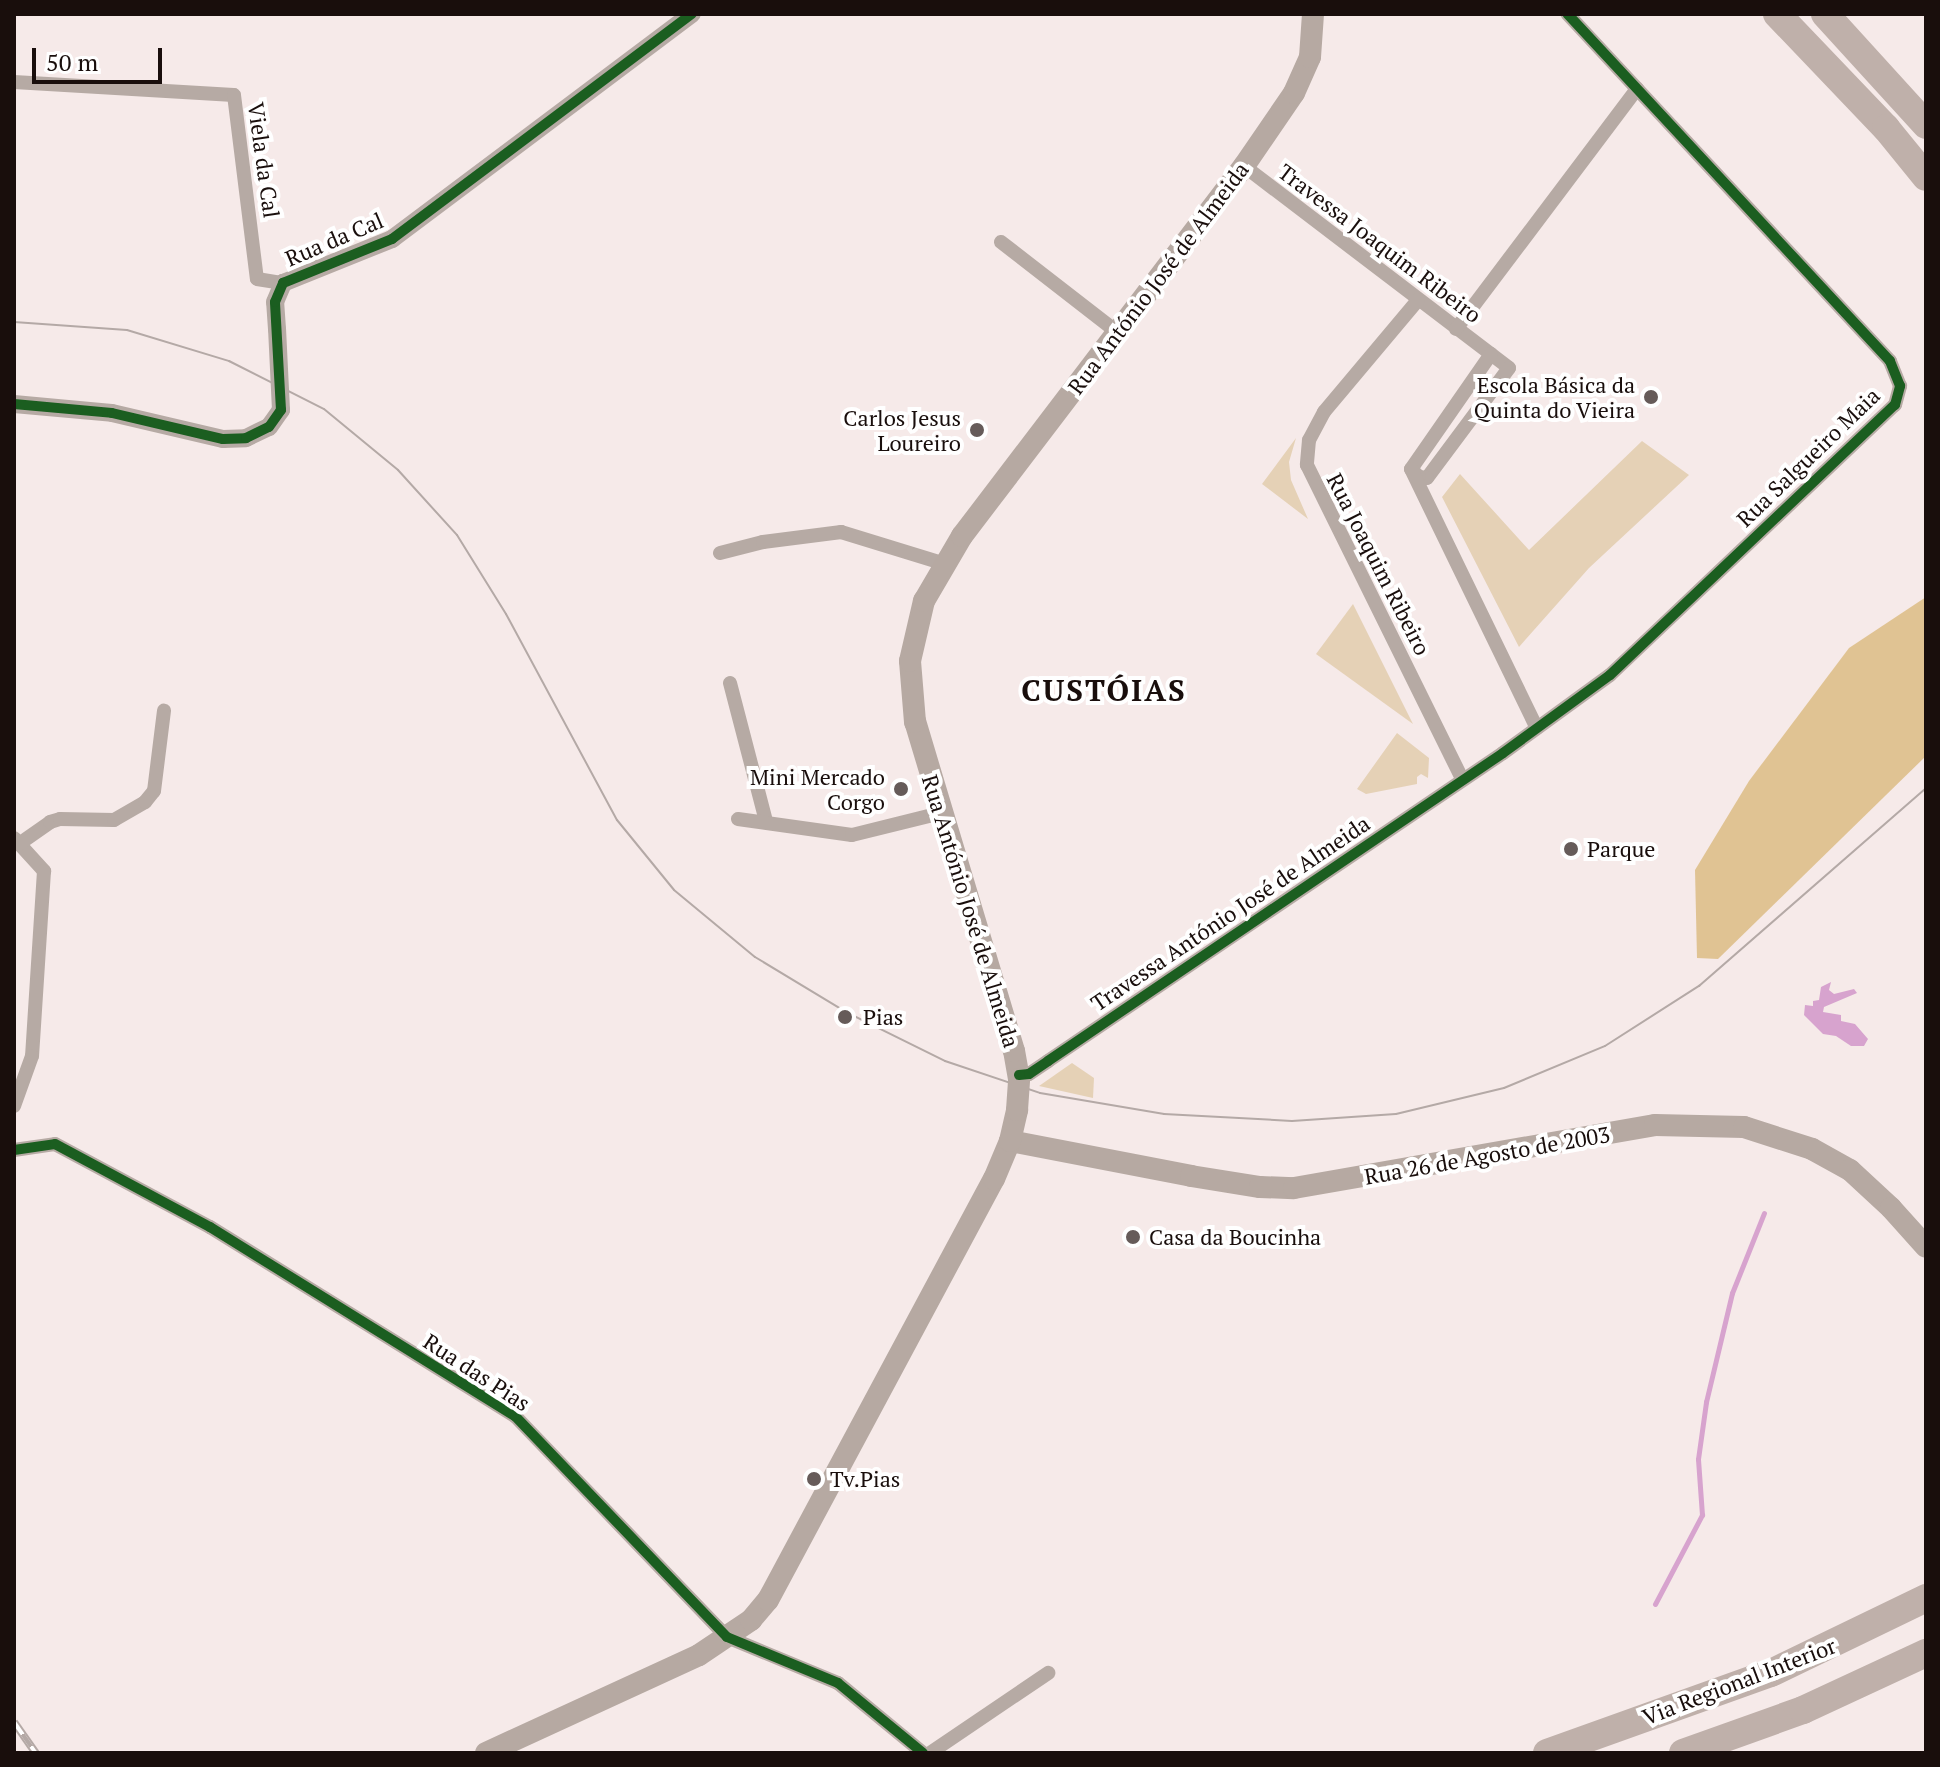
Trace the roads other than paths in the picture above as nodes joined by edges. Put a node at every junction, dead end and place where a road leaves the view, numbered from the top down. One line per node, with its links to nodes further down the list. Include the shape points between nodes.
1 (692, 14): 12 (street, Rua da Cal, via 392,239)
2 (1313, 14): 9 (main road, Rua António José de Almeida, via 1310,57 1294,93)
3 (1567, 14): 7 (street, Rua Salgueiro Maia)
4 (1777, 14): 10 (highway)
5 (1825, 14): 8 (highway)
6 (14, 82): 12 (street, Viela da Cal, via 234,95 257,279)
7 (1637, 89): 14 (street); 23 (street, Rua Salgueiro Maia, via 1890,361 1900,386 1895,405 1610,675)
8 (1926, 125)
9 (1244, 166): 13 (street, Travessa Joaquim Ribeiro); 15 (main road, Rua António José de Almeida)
10 (1926, 177)
11 (1001, 242): 15 (street)
12 (283, 283): 17 (street, Rua da Cal, bridge, via 275,302 281,410 269,427 246,438 223,439 112,413)
13 (1418, 300): 14 (street, Travessa Joaquim Ribeiro); 24 (street, Rua Joaquim Ribeiro, via 1324,412 1309,440 1307,465)
14 (1456, 329): 16 (street, Travessa Joaquim Ribeiro)
15 (1117, 332): 20 (main road, Rua António José de Almeida)
16 (1491, 354): 18 (street, Travessa Joaquim Ribeiro); 18 (street, Travessa Joaquim Ribeiro, via 1509,368 1427,478)
17 (14, 404)
18 (1411, 469): 23 (street)
19 (720, 553): 20 (street, via 841,532)
20 (945, 564): 25 (main road, Rua António José de Almeida, via 924,601 910,661 915,722)
21 (730, 683): 27 (street)
22 (164, 711): 28 (street, via 154,791 145,802 114,820 50,822)
23 (1537, 728): 24 (street, Rua Salgueiro Maia)
24 (1462, 779): 29 (street, Travessa António José de Almeida)
25 (941, 813): 27 (street, via 852,835); 29 (main road, Rua António José de Almeida)
26 (738, 819): 27 (street)
27 (766, 821)
28 (17, 841): 30 (street, via 44,871 32,1056)
29 (1019, 1077): 31 (main road, Rua António José de Almeida, bridge)
30 (14, 1106)
31 (1010, 1141): 33 (main road, Rua 26 de Agosto de 2003, via 1191,1176 1294,1188 1655,1125 1744,1127 1812,1149 1850,1170); 35 (main road, Rua António José de Almeida, via 768,1600)
32 (14, 1150): 35 (street, Rua das Pias, via 55,1144 210,1227 515,1416)
33 (1926, 1247)
34 (1926, 1598): 41 (highway, Via Regional Interior, via 1771,1673)
35 (727, 1637): 38 (main road, Rua António José de Almeida, via 699,1655); 39 (street, Rua das Pias, via 838,1683)
36 (1926, 1653): 42 (highway, via 1803,1710)
37 (1048, 1673): 40 (street)
38 (486, 1753)
39 (923, 1753)
40 (930, 1753)
41 (1547, 1753)
42 (1683, 1753)

